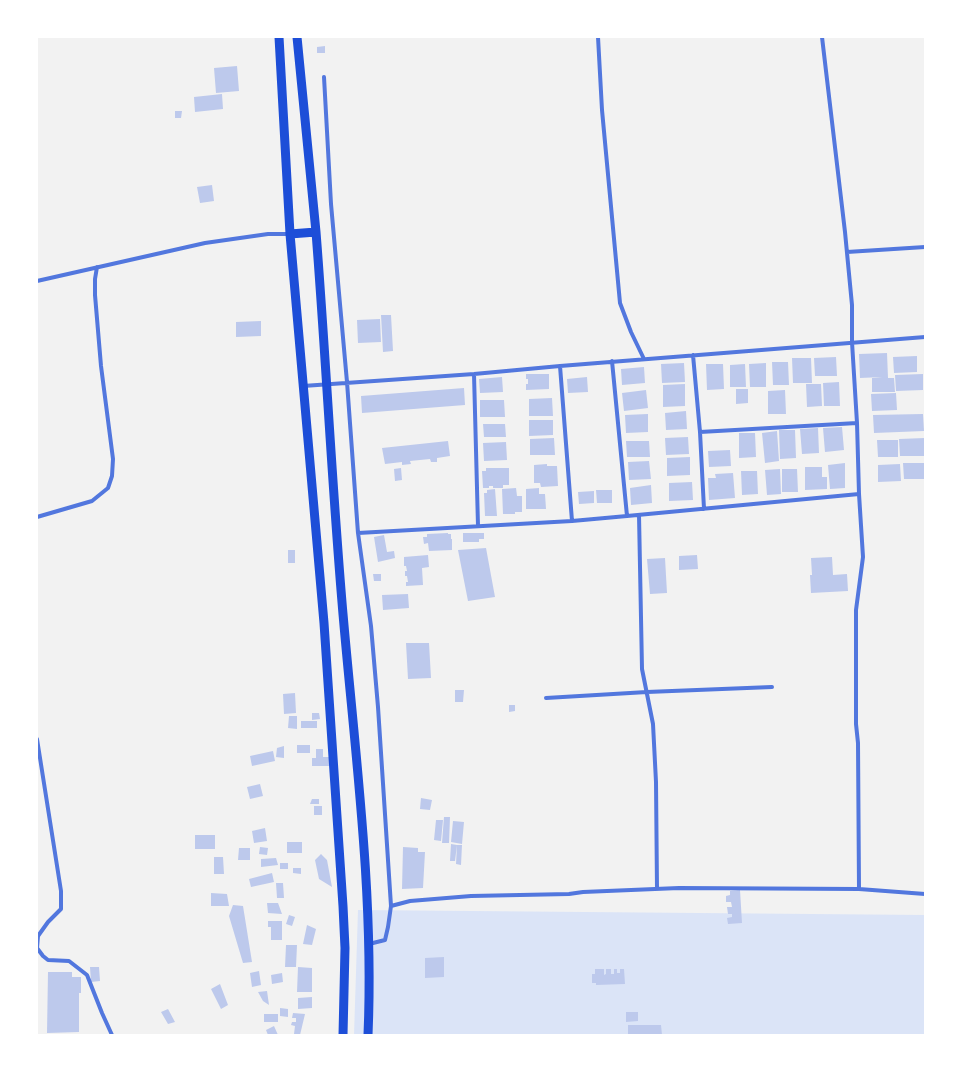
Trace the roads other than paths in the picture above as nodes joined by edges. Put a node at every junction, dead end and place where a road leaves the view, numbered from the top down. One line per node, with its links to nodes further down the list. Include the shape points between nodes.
1 (280, 37): 7 (main road)
2 (298, 37): 6 (main road)
3 (598, 37): 15 (street, via 602,110 620,303)
4 (822, 37): 9 (street)
5 (324, 77): 19 (street, via 331,204)
6 (316, 232): 7 (main road); 20 (main road)
7 (290, 234): 10 (street, via 268,234 205,243); 21 (main road)
8 (925, 246): 9 (street)
9 (847, 252): 13 (street, via 852,305)
10 (97, 267): 11 (street); 28 (street, via 95,295 112,447 112,476 108,488 92,502)
11 (37, 281)
12 (925, 337): 13 (street)
13 (852, 342): 14 (street); 22 (street)
14 (693, 355): 15 (street); 23 (street)
15 (644, 359): 16 (street)
16 (612, 361): 17 (street); 27 (street)
17 (560, 366): 18 (street); 29 (street)
18 (474, 374): 19 (street); 30 (street)
19 (347, 382): 20 (street); 31 (street)
20 (326, 384): 21 (street); 40 (main road)
21 (303, 386): 42 (main road, via 324,623 343,906)
22 (857, 423): 23 (street); 24 (street)
23 (700, 432): 25 (street)
24 (859, 494): 25 (street); 37 (street, via 863,557 856,610)
25 (704, 509): 26 (street)
26 (639, 515): 27 (street); 33 (street, via 642,669)
27 (627, 516): 29 (street)
28 (37, 517)
29 (572, 521): 30 (street)
30 (478, 526): 31 (street)
31 (358, 533): 39 (street, via 371,626)
32 (772, 687): 33 (street)
33 (647, 692): 34 (street); 36 (street, via 653,724 656,782)
34 (546, 698)
35 (37, 740): 41 (street, via 61,891 61,909 38,936 37,948 48,960 69,962 87,975)
36 (657, 889): 37 (street); 39 (street, via 471,896 410,901)
37 (859, 889): 38 (street)
38 (925, 894)
39 (391, 906): 40 (street, via 385,940)
40 (369, 944): 43 (main road)
41 (112, 1035)
42 (343, 1035)
43 (368, 1035)

